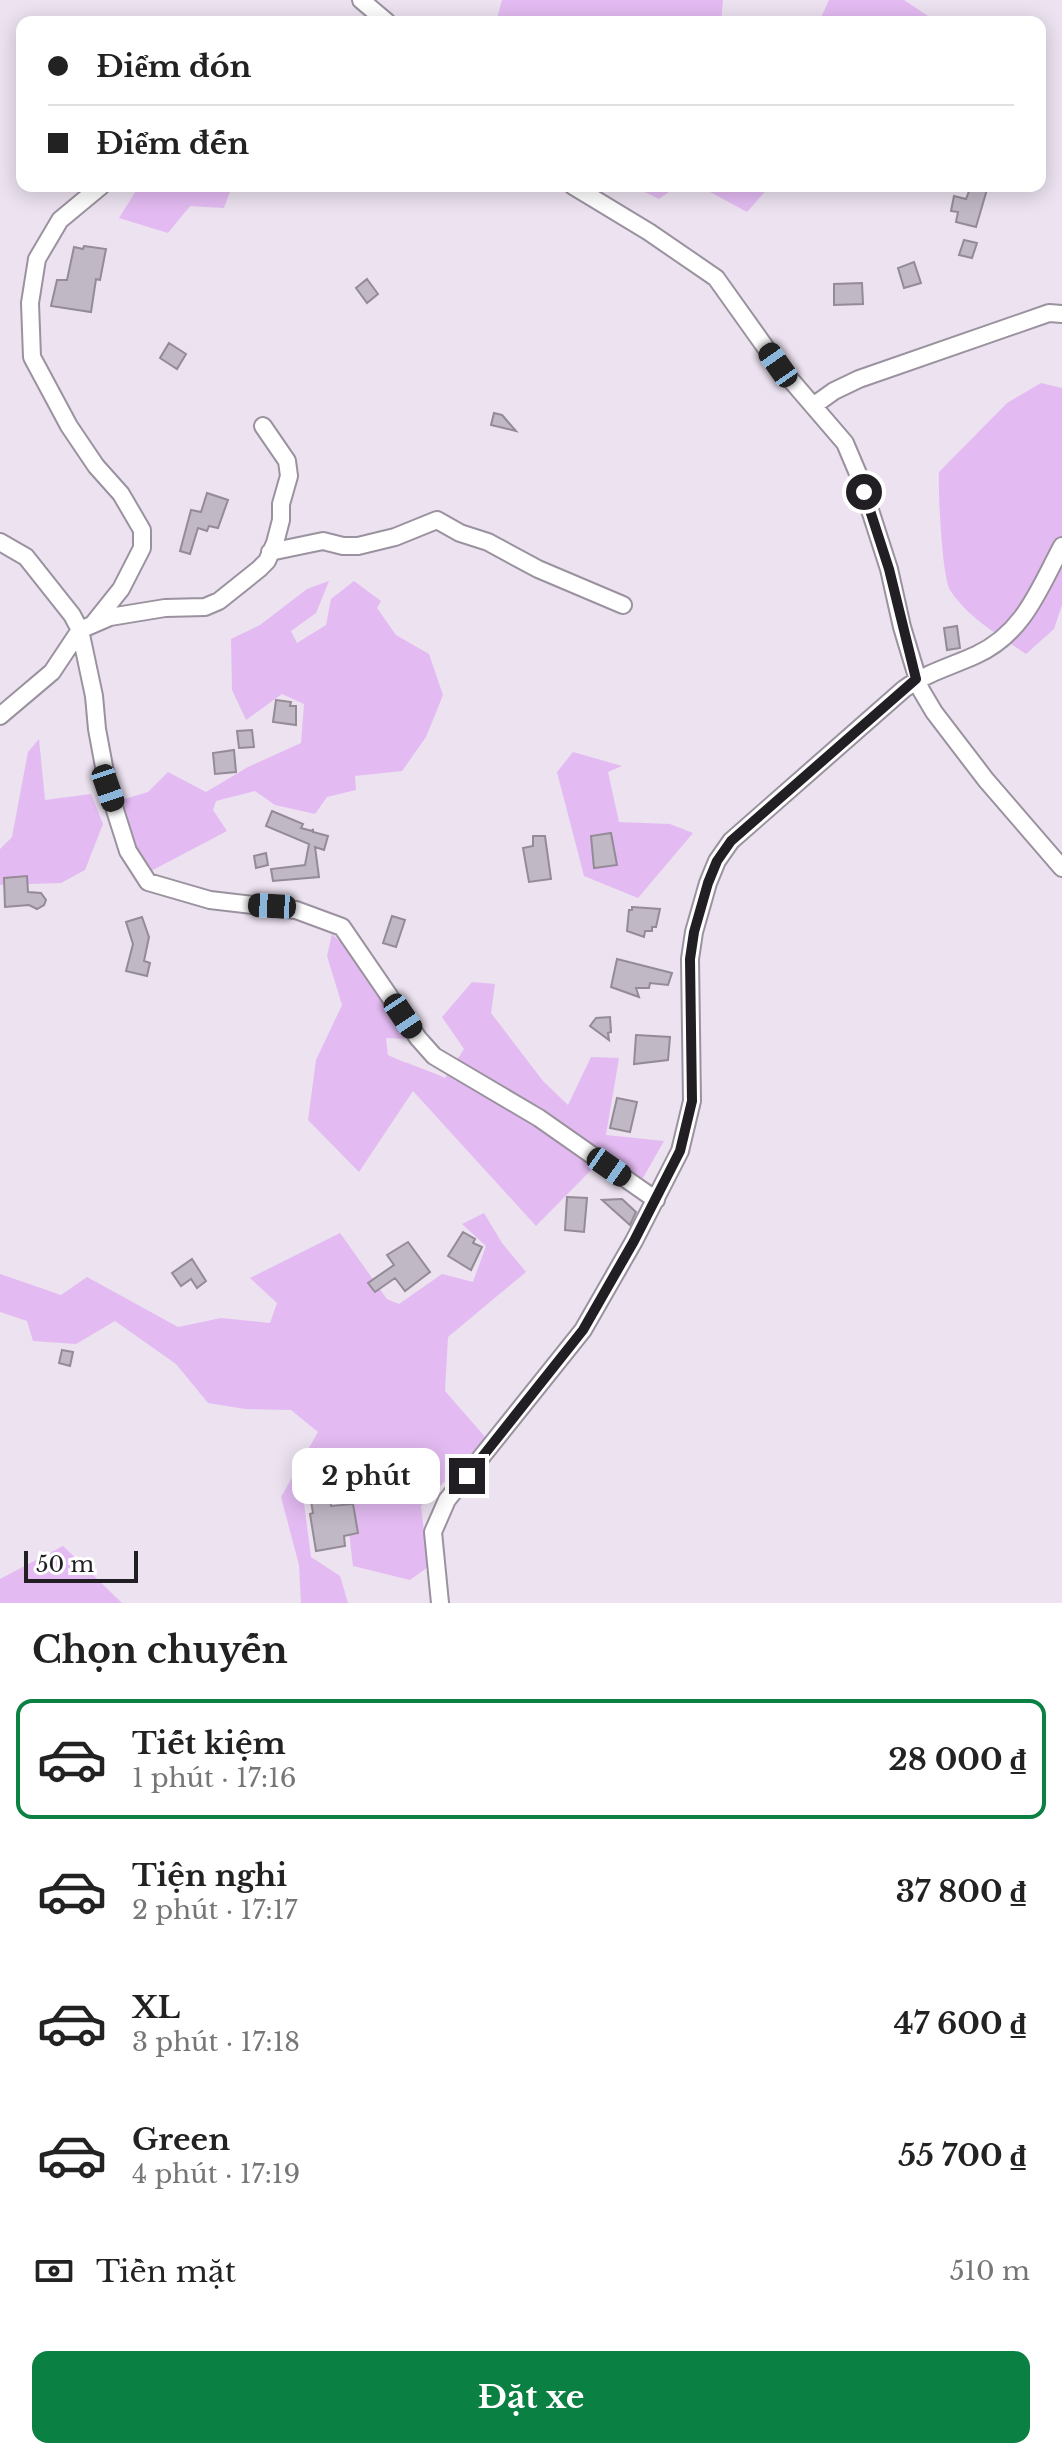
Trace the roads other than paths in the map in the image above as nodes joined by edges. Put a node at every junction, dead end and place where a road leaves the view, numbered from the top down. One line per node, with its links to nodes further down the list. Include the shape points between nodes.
1 (361, 0): 2 (street)
2 (380, 16)
3 (94, 192): 12 (street, via 60,220 37,259 30,303 32,357 69,426 142,530 142,548 121,589)
4 (583, 192): 6 (street, via 716,278)
5 (1062, 314): 6 (street, via 1049,313 859,379)
6 (813, 406): 13 (street, via 845,443 856,468 889,569)
7 (263, 426): 10 (street, via 287,461 289,476)
8 (0, 542): 12 (street, via 26,557)
9 (1062, 546): 13 (street, via 1016,628 990,648)
10 (270, 552): 11 (street, via 323,541 358,546 437,520); 12 (street, via 251,576 205,607 110,617)
11 (623, 605)
12 (86, 627): 14 (street, via 52,672); 16 (street, via 108,788 128,851 148,882 210,900 296,910 342,927 434,1056 539,1118)
13 (916, 679): 15 (street, via 934,712 986,780); 16 (street, via 731,841 717,861 690,959 692,1101 680,1151)
14 (0, 716)
15 (1062, 868)
16 (656, 1200): 17 (street, via 583,1330 447,1500 433,1532)
17 (440, 1603)

